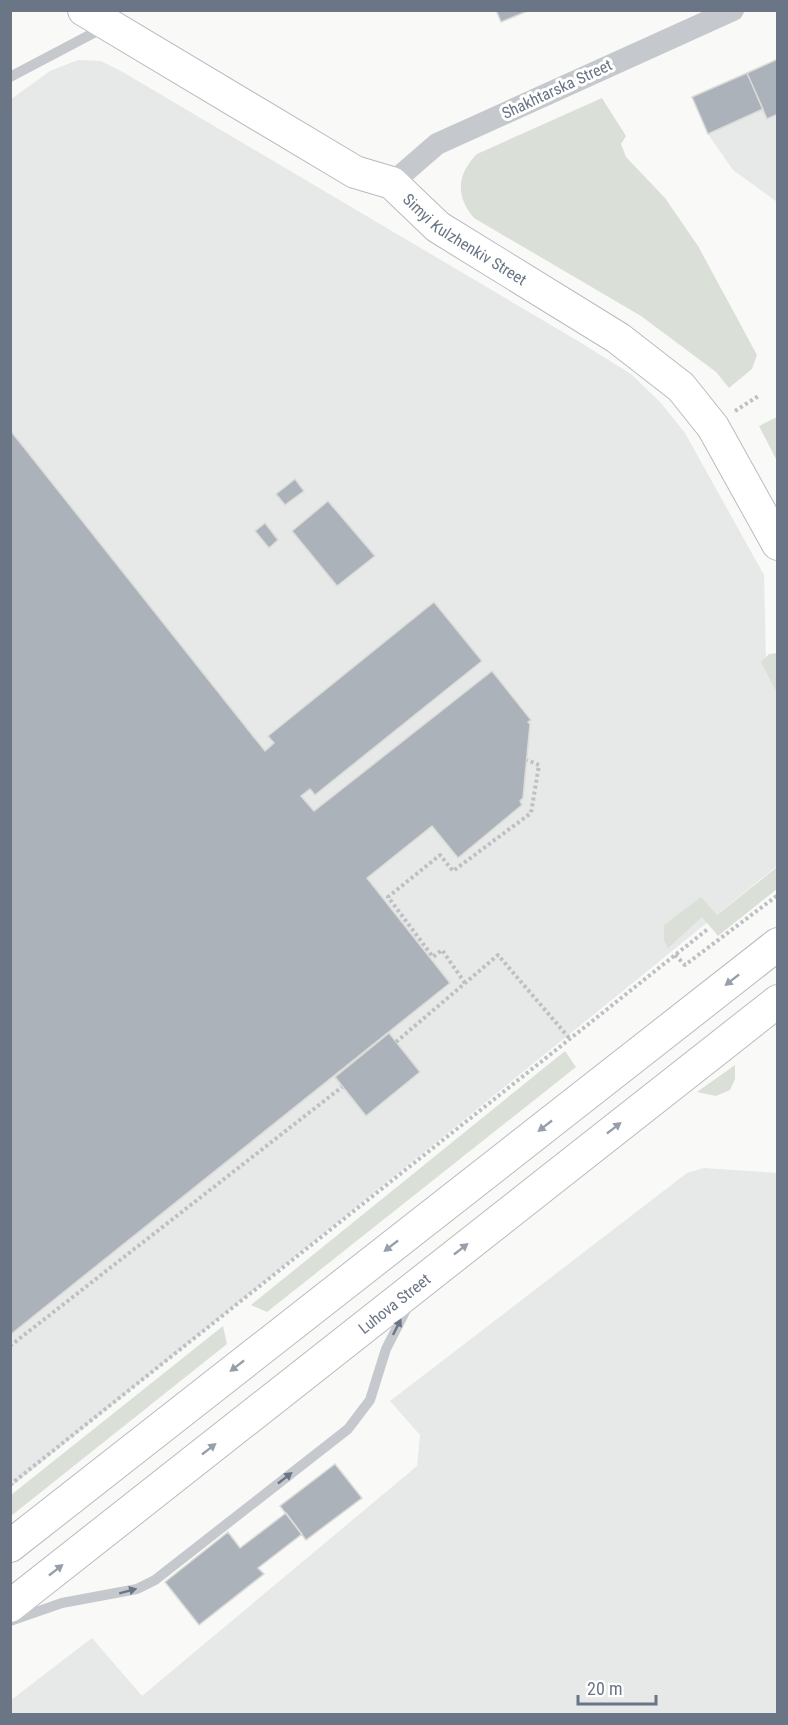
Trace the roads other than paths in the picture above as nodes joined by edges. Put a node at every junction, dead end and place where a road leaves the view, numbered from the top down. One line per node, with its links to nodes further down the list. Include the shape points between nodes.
1 (733, 10): 4 (street, Shakhtarska Street, via 437,144)
2 (96, 18): 3 (lane); 4 (main road, Simyi Kulzhenkiv Street, via 355,172)
3 (10, 77)
4 (392, 183): 5 (main road, Simyi Kulzhenkiv Street, via 438,227 618,338 681,387 713,427)
5 (777, 544)
6 (777, 944): 9 (main road, one-way to 9)
7 (777, 1001): 8 (main road, Luhova Street, one-way to 7)
8 (421, 1281): 10 (main road, Luhova Street, one-way to 8); 11 (lane, one-way to 8, via 62,1604 138,1589 155,1580 348,1430 370,1400 386,1349)
9 (10, 1546)
10 (10, 1606)
11 (10, 1622)

